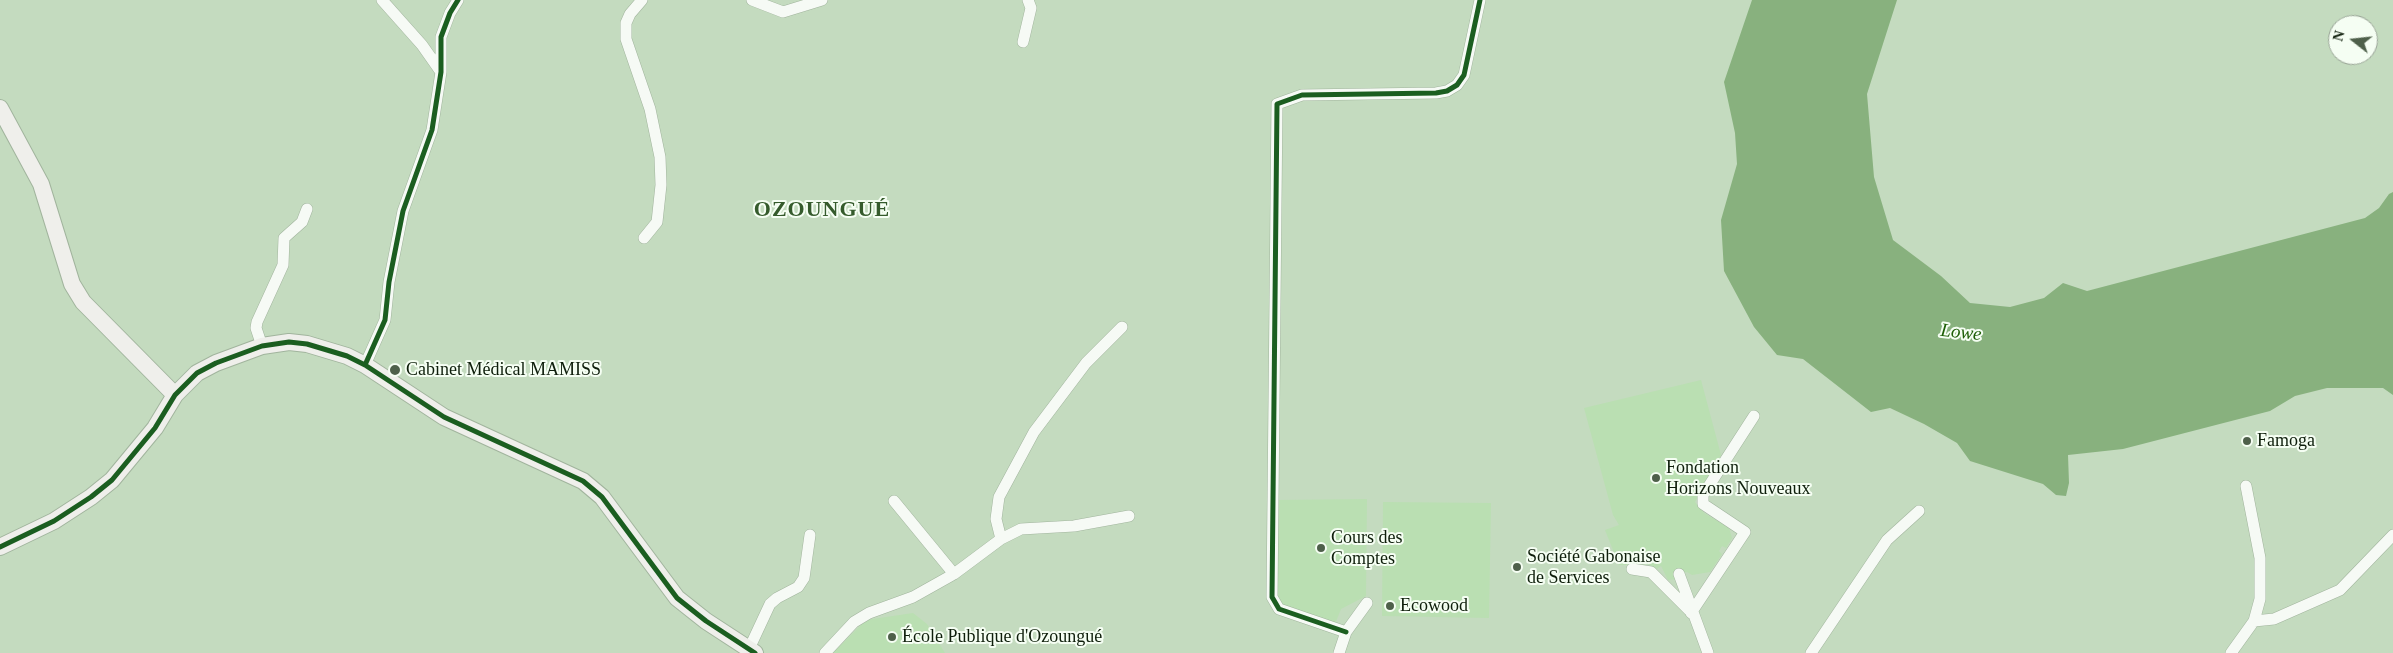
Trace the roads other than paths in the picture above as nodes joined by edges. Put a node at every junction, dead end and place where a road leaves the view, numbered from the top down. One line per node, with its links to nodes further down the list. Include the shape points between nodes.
1 (382, 0): 9 (street)
2 (458, 0): 9 (street, via 442,37)
3 (642, 0): 12 (street, via 626,23 626,39 650,109 660,157 661,185 657,222)
4 (752, 0): 5 (street, via 782,12)
5 (822, 0)
6 (1028, 0): 8 (street, via 1031,8)
7 (1480, 0): 32 (street, via 1464,75 1448,91 1302,95 1277,104 1272,597 1279,609)
8 (1023, 42)
9 (441, 72): 15 (street, via 432,130 403,211 385,320)
10 (0, 108): 16 (street, via 41,184 72,284 83,302)
11 (308, 209): 14 (street, via 302,222 284,238 283,265 259,313 256,328)
12 (644, 238)
13 (1122, 327): 24 (street, via 1086,363 1034,432 1004,485 996,518)
14 (262, 346): 15 (street, via 289,342 307,344); 16 (street, via 197,373)
15 (365, 365): 33 (street, via 444,417 583,481 602,497 677,598)
16 (175, 395): 25 (street, via 150,435 112,480 54,522)
17 (1754, 416): 30 (street, via 1703,495 1703,504 1745,532)
18 (2246, 486): 31 (street, via 2260,558 2260,599)
19 (894, 501): 27 (street)
20 (1919, 511): 37 (street, via 1887,540)
21 (1129, 516): 24 (street, via 1074,526 1021,529)
22 (810, 535): 33 (street, via 804,578 798,587 770,604)
23 (2393, 535): 31 (street, via 2340,590 2274,619)
24 (1002, 539): 27 (street)
25 (0, 547)
26 (1632, 569): 30 (street, via 1651,572)
27 (954, 574): 34 (street, via 899,604 869,613 854,622)
28 (1679, 574): 30 (street)
29 (1367, 603): 32 (street)
30 (1691, 613): 36 (street)
31 (2254, 621): 38 (street)
32 (1346, 632): 35 (street)
33 (752, 651)
34 (825, 653)
35 (1339, 653)
36 (1708, 653)
37 (1811, 653)
38 (2231, 653)

